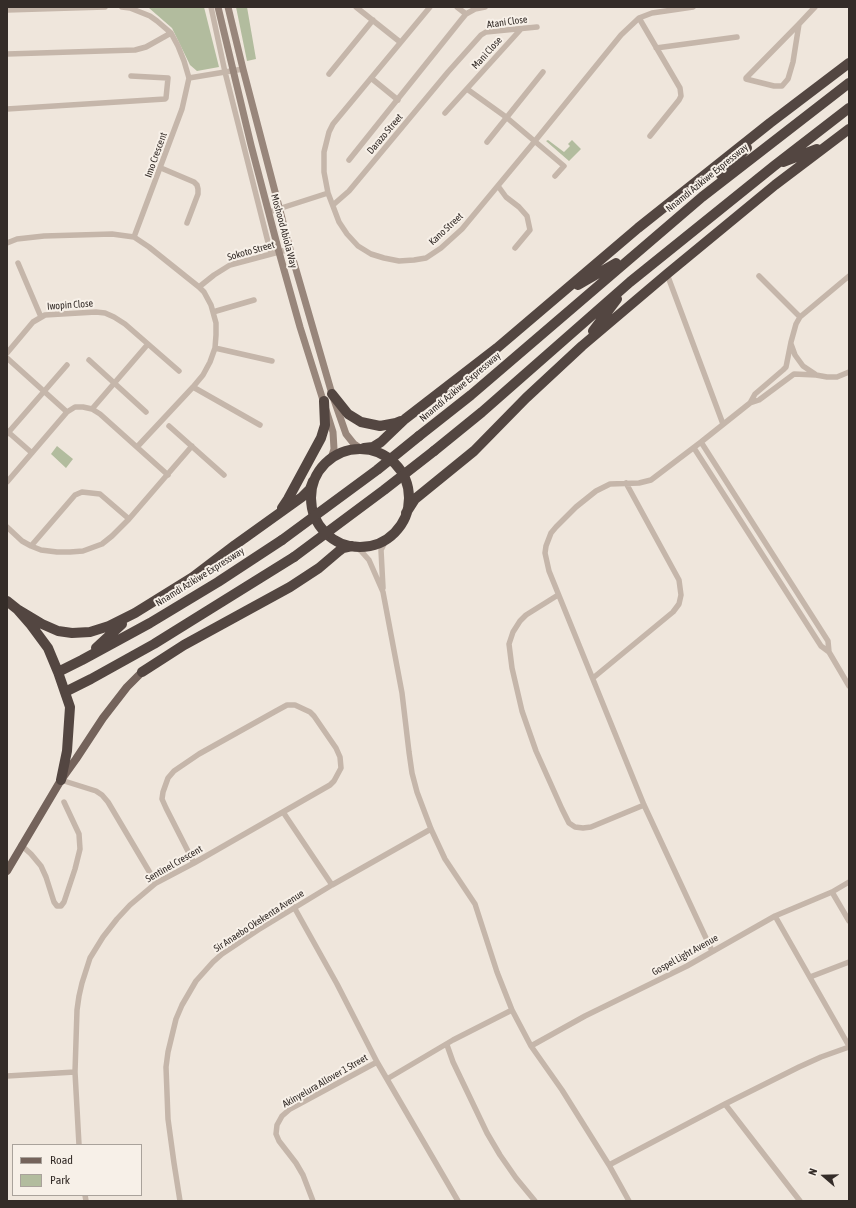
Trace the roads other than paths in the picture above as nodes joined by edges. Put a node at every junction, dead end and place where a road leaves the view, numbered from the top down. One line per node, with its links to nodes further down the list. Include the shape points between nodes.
1 (105, 7): 12 (street)
2 (122, 7): 19 (street, Imo Crescent, via 150,16)
3 (211, 7): 27 (street)
4 (218, 7): 26 (main road, Moshood Abiola Way)
5 (228, 7): 25 (main road, Moshood Abiola Way)
6 (356, 7): 15 (street)
7 (430, 7): 21 (street, Kano Street)
8 (457, 7): 13 (street)
9 (485, 7): 13 (street)
10 (693, 7): 14 (street, Kano Street, via 652,13)
11 (815, 7): 16 (street)
12 (7, 10)
13 (466, 14): 36 (street)
14 (639, 18): 22 (street); 44 (street, Kano Street, via 621,35)
15 (373, 20): 21 (street); 30 (street)
16 (799, 24): 16 (street, via 793,62 788,79 782,86 748,80 746,78)
17 (536, 27): 18 (street, Atani Close)
18 (520, 29): 28 (street, Atani Close, via 486,32); 35 (street, Mani Close)
19 (170, 33): 23 (street, via 146,47 135,50); 32 (street, Imo Crescent, via 184,60)
20 (737, 37): 22 (street)
21 (400, 42): 33 (street, Kano Street)
22 (656, 48): 43 (street, via 680,88 681,96)
23 (7, 54)
24 (849, 63): 41 (highway, Nnamdi Azikiwe Expressway)
25 (243, 69): 26 (street); 55 (main road, Moshood Abiola Way)
26 (233, 70): 27 (street); 56 (main road, Moshood Abiola Way)
27 (225, 72): 32 (street); 64 (street)
28 (448, 72): 54 (street, Darazo Street, via 349,191)
29 (542, 72): 40 (street)
30 (329, 74)
31 (131, 76): 38 (street, via 168,78 166,98)
32 (189, 78): 49 (street, Imo Crescent, via 182,109)
33 (371, 78): 36 (street); 52 (street, Kano Street, via 329,132 324,152)
34 (849, 83): 53 (highway, Nnamdi Azikiwe Expressway)
35 (467, 89): 39 (street, Mani Close); 40 (street)
36 (398, 100): 47 (street)
37 (849, 108): 48 (highway)
38 (7, 109)
39 (445, 113)
40 (506, 117): 44 (street); 45 (street)
41 (770, 123): 53 (highway); 71 (highway, Nnamdi Azikiwe Expressway, via 638,228)
42 (849, 129): 46 (highway)
43 (650, 136)
44 (535, 141): 50 (street, via 564,166); 51 (street, Kano Street)
45 (487, 142)
46 (828, 145): 48 (highway); 66 (highway)
47 (349, 160)
48 (774, 166): 69 (highway)
49 (161, 168): 57 (street, via 197,185 198,194); 58 (street, Imo Crescent)
50 (555, 176)
51 (498, 186): 54 (street, Kano Street, via 441,248 426,258 414,260 384,258 358,246 339,222); 60 (street, via 527,216 530,230)
52 (328, 194): 54 (street, Kano Street); 55 (street)
53 (702, 197): 62 (highway, Nnamdi Azikiwe Expressway)
54 (333, 205)
55 (279, 208): 56 (street); 61 (main road, Moshood Abiola Way)
56 (269, 212): 63 (main road, Moshood Abiola Way)
57 (187, 223)
58 (134, 237): 59 (street, via 112,234 44,236); 70 (street)
59 (7, 242)
60 (515, 248)
61 (290, 249): 63 (street, Sokoto Street); 91 (main road, Moshood Abiola Way)
62 (637, 251): 71 (highway); 128 (highway, Nnamdi Azikiwe Expressway, bridge, via 476,390 377,470 282,540 218,582)
63 (279, 252): 64 (street, Sokoto Street); 91 (main road, Moshood Abiola Way, via 300,327)
64 (271, 254): 70 (street, Sokoto Street, via 230,265)
65 (18, 263): 74 (street)
66 (667, 274): 78 (highway); 97 (street)
67 (759, 276): 75 (street)
68 (849, 276): 75 (street)
69 (630, 282): 78 (highway); 133 (highway, bridge, via 434,452 294,557 154,644)
70 (199, 286): 73 (street)
71 (558, 297): 96 (highway, Nnamdi Azikiwe Expressway, via 480,362)
72 (254, 300): 73 (street)
73 (213, 312): 79 (street, via 216,322)
74 (41, 317): 77 (street, Iwopin Close, via 52,314 105,313 125,324); 80 (street, Iwopin Close, via 33,322)
75 (800, 317): 76 (street)
76 (791, 342): 87 (street, via 795,355 803,366); 92 (street, via 784,370 755,394)
77 (148, 344): 85 (street, Iwopin Close); 88 (street)
78 (582, 346): 113 (highway, via 474,451 415,499)
79 (215, 348): 83 (street); 89 (street, via 203,375)
80 (7, 353)
81 (7, 358): 90 (street)
82 (89, 360): 88 (street)
83 (272, 361)
84 (67, 365): 90 (street)
85 (179, 370)
86 (849, 372): 87 (street, via 837,377)
87 (816, 375): 92 (street, via 794,374 759,400)
88 (114, 383): 93 (street); 95 (street)
89 (192, 387): 98 (street); 103 (street)
90 (45, 391): 94 (street); 100 (street)
91 (328, 398): 96 (highway, via 361,422 380,426); 104 (main road, Moshood Abiola Way, via 346,434 354,444); 107 (main road, Moshood Abiola Way, via 334,438); 114 (highway, via 321,438 288,499)
92 (750, 403): 97 (street)
93 (92, 409): 94 (street, via 75,407); 103 (street)
94 (67, 412): 106 (street)
95 (146, 412)
96 (405, 419): 104 (highway, Nnamdi Azikiwe Expressway, via 377,445)
97 (723, 424): 101 (street)
98 (260, 425)
99 (169, 426): 102 (street)
100 (8, 432): 106 (street)
101 (701, 442): 105 (street); 122 (street)
102 (192, 446): 108 (street); 109 (street)
103 (137, 447): 108 (street)
104 (362, 448): 107 (highway, via 340,452); 113 (highway, via 376,451 397,465 408,488 409,501)
105 (694, 448): 112 (street, via 651,480 645,483); 124 (street)
106 (32, 453): 111 (street)
107 (331, 458): 110 (highway)
108 (168, 475): 115 (street)
109 (224, 475)
110 (313, 481): 114 (highway, Nnamdi Azikiwe Expressway, via 310,489 302,497); 119 (highway, via 311,503 317,523 332,538 342,544)
111 (7, 482)
112 (626, 483): 121 (street, via 610,484 596,491 551,533 545,553); 131 (street, via 679,580 681,595 679,604 673,612)
113 (406, 513): 117 (highway, via 400,526)
114 (274, 517): 126 (highway, Nnamdi Azikiwe Expressway, via 193,577)
115 (130, 519): 118 (street, via 102,544 83,550 57,552); 118 (street, via 100,494 82,492 75,495)
116 (7, 527): 118 (street)
117 (390, 536): 119 (highway, via 380,543); 120 (street, via 381,550)
118 (31, 546)
119 (353, 546): 120 (street, via 369,560); 130 (highway, via 343,548 290,587 184,645)
120 (383, 592): 138 (street, via 402,693 412,773)
121 (558, 595): 131 (street); 136 (street, via 520,621 509,644 521,704 536,751 565,816 575,827 591,827)
122 (802, 599): 124 (street); 127 (street, via 828,641)
123 (7, 601): 125 (highway)
124 (794, 604): 127 (street, via 821,646)
125 (17, 609): 126 (highway, via 58,631 72,633 90,632 109,626); 129 (highway, via 48,648)
126 (135, 613): 128 (highway)
127 (829, 652): 132 (street)
128 (82, 660): 129 (highway, Nnamdi Azikiwe Expressway)
129 (58, 672): 133 (highway)
130 (142, 672): 134 (main road, via 103,718)
131 (593, 678): 136 (street)
132 (849, 686)
133 (65, 692): 134 (highway, via 70,707)
134 (61, 780): 139 (main road); 143 (street, via 102,795)
135 (64, 802): 139 (street, via 79,834 80,849 61,906 54,902 41,866)
136 (644, 805): 149 (street)
137 (283, 812): 140 (street, Sentinel Crescent); 140 (street, Sentinel Crescent, via 330,785 341,768 336,748 314,716 295,705 276,711 185,763 168,778 162,799); 144 (street)
138 (431, 830): 144 (street, Sir Anaebo Okekenta Avenue); 152 (street, via 445,858 475,904)
139 (21, 845): 141 (main road)
140 (194, 863): 143 (street, Sentinel Crescent)
141 (7, 870)
142 (849, 882): 145 (street, Gospel Light Avenue)
143 (156, 883): 157 (street, Sentinel Crescent, via 117,919 90,958 79,996)
144 (332, 885): 146 (street, Sir Anaebo Okekenta Avenue)
145 (832, 892): 147 (street, Gospel Light Avenue); 148 (street)
146 (294, 907): 156 (street); 163 (street, Sir Anaebo Okekenta Avenue, via 213,962 196,981 176,1019 166,1074 168,1119)
147 (775, 916): 149 (street, Gospel Light Avenue); 151 (street)
148 (849, 921)
149 (712, 951): 154 (street, Gospel Light Avenue)
150 (849, 962): 151 (street)
151 (810, 977): 155 (street)
152 (512, 1010): 153 (street); 154 (street)
153 (447, 1045): 159 (street); 166 (street, via 487,1133 516,1178)
154 (531, 1046): 162 (street)
155 (849, 1046): 160 (street)
156 (377, 1062): 159 (street); 164 (street, Akinyelura Allover 1 Street, via 290,1109 277,1125 276,1134 279,1141 299,1169)
157 (75, 1072): 158 (street); 161 (street, Sentinel Crescent)
158 (7, 1076)
159 (387, 1079): 165 (street)
160 (725, 1104): 162 (street); 168 (street)
161 (79, 1144)
162 (609, 1165): 167 (street)
163 (180, 1201)
164 (313, 1201)
165 (458, 1201)
166 (535, 1201)
167 (629, 1201)
168 (800, 1201)

